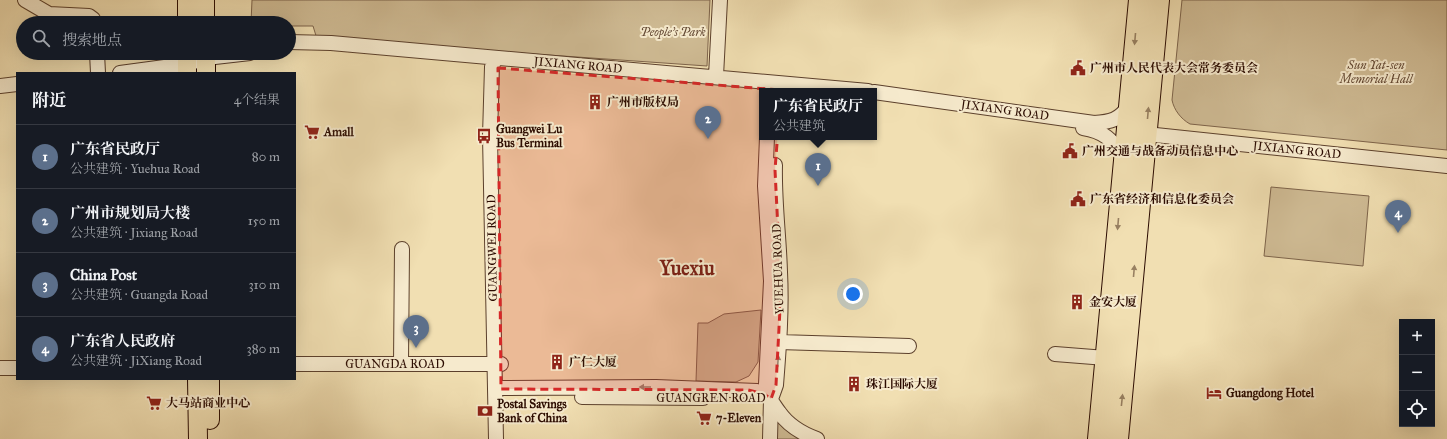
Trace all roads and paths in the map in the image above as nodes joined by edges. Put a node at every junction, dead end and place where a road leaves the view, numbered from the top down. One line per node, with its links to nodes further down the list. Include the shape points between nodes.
1 (25, 0): 7 (street, via 49,14)
2 (187, 0): 8 (main road)
3 (205, 0): 9 (main road)
4 (720, 0): 17 (street)
5 (1139, 0): 24 (highway, one-way to 24)
6 (1159, 0): 25 (highway, one-way to 6)
7 (89, 16)
8 (187, 16)
9 (205, 16)
10 (296, 42): 14 (street, JIXIANG ROAD, via 331,43)
11 (296, 50): 14 (street, JIXIANG ROAD)
12 (97, 60): 15 (street)
13 (197, 61): 16 (street)
14 (495, 64): 17 (street, JIXIANG ROAD); 20 (street, JIXIANG ROAD); 37 (street, GUANGWEI ROAD, via 490,136)
15 (98, 72)
16 (126, 72)
17 (716, 76): 21 (street, JIXIANG ROAD)
18 (16, 84): 19 (street)
19 (0, 86)
20 (768, 88)
21 (774, 88)
22 (877, 92): 24 (street, JIXIANG ROAD, via 1094,123 1116,119)
23 (877, 100): 28 (street, JIXIANG ROAD, via 1093,129 1109,139)
24 (1129, 106): 28 (highway)
25 (1146, 134): 29 (street, JIXIANG ROAD); 50 (highway, one-way to 25)
26 (767, 140): 43 (street, YUEHUA ROAD, via 766,198 771,281 766,384)
27 (777, 140): 31 (street, YUEHUA ROAD, via 775,170 781,290)
28 (1124, 157): 34 (highway, one-way to 34)
29 (1447, 166)
30 (402, 248): 35 (street)
31 (779, 342): 32 (street); 43 (street, YUEHUA ROAD, one-way to 31, via 776,385)
32 (910, 346)
33 (1055, 354): 34 (street)
34 (1106, 358): 49 (highway)
35 (401, 363): 36 (street, GUANGDA ROAD); 37 (street, GUANGDA ROAD)
36 (296, 364)
37 (498, 364): 42 (street, GUANGWEI ROAD)
38 (0, 368): 39 (street)
39 (16, 368)
40 (197, 380): 44 (main road)
41 (210, 380): 45 (main road)
42 (499, 393): 43 (street, GUANGREN ROAD); 46 (street, GUANGWEI ROAD)
43 (771, 399): 47 (street, YUEHUA ROAD); 48 (street, via 787,421)
44 (198, 439)
45 (210, 439)
46 (496, 439)
47 (770, 439)
48 (817, 439)
49 (1098, 439)
50 (1118, 439)

